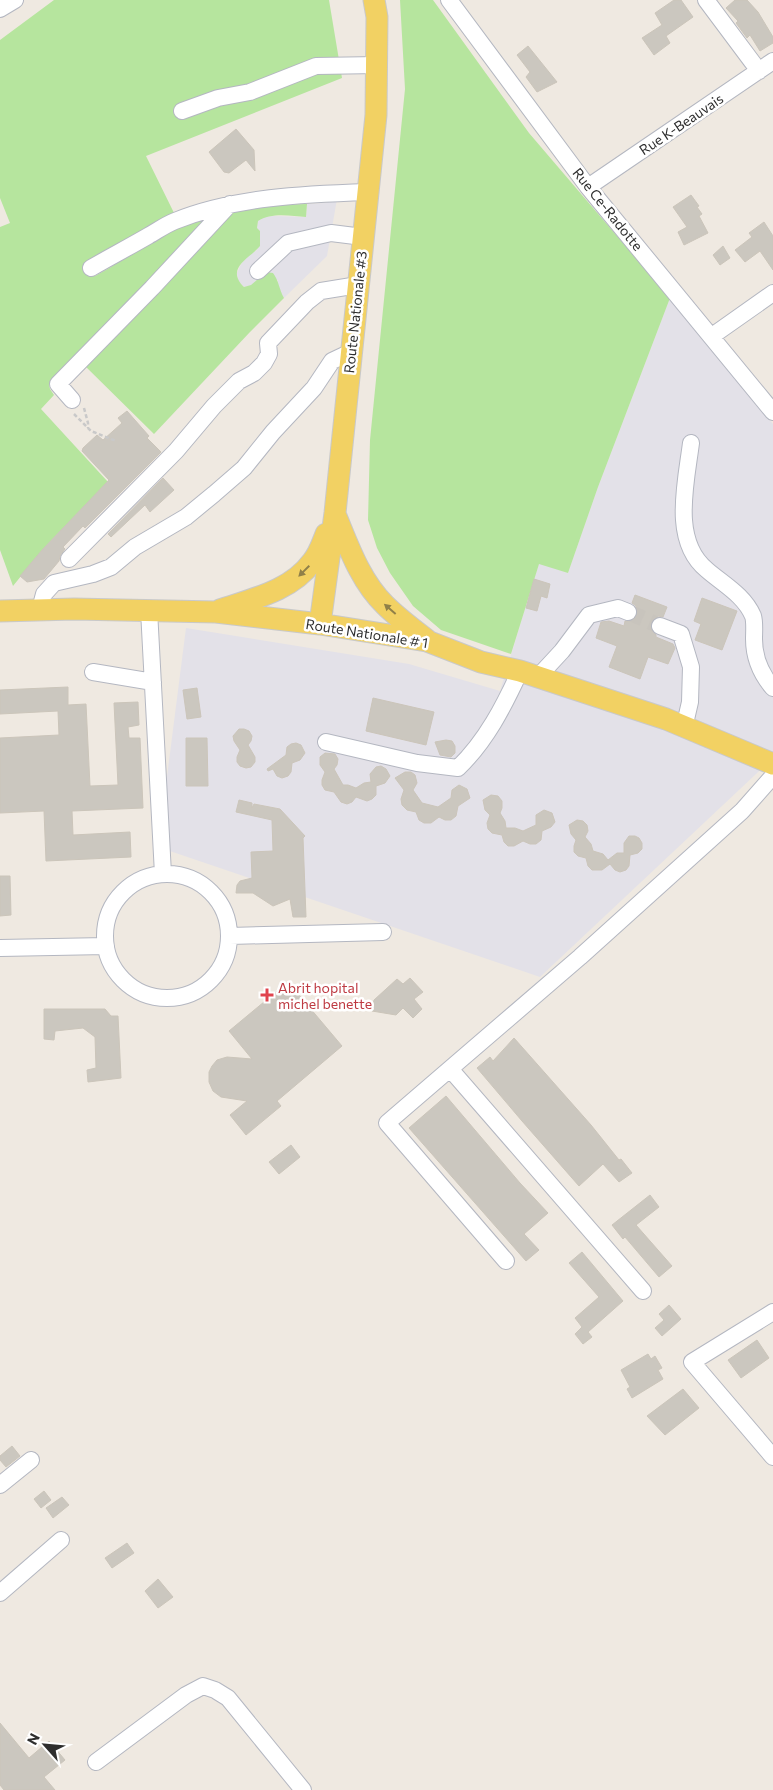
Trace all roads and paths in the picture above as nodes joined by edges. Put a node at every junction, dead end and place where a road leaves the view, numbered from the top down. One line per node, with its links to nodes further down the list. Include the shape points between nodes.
1 (14, 0): 5 (street)
2 (374, 0): 7 (main road, Route Nationale #3)
3 (449, 0): 10 (street, Rue Ce-Radotte)
4 (706, 0): 8 (street)
5 (0, 9)
6 (773, 62): 8 (street, Rue K-Beauvais)
7 (378, 66): 9 (street, via 316,66 250,92 218,98); 11 (main road, Route Nationale #3)
8 (758, 71): 10 (street, Rue K-Beauvais)
9 (182, 111)
10 (599, 180): 18 (street, Rue Ce-Radotte)
11 (368, 192): 12 (street); 13 (main road, Route Nationale #3)
12 (230, 204): 14 (street, via 173,222); 21 (street, via 58,384)
13 (363, 237): 15 (street, via 331,232 288,242); 16 (main road, Route Nationale #3)
14 (91, 268)
15 (258, 271)
16 (358, 285): 19 (main road, Route Nationale #3); 27 (street, via 321,291 307,302 268,343 264,363 220,400 176,451)
17 (773, 293): 18 (street)
18 (712, 336): 20 (street, Rue Ce-Radotte)
19 (351, 352): 26 (main road, Route Nationale #3); 28 (street, via 332,361 314,388 244,468 214,494 186,517 136,547 111,567 54,583 44,594)
20 (767, 394): 22 (street, Rue Ce-Radotte)
21 (72, 400): 23 (path, via 75,416); 23 (path, via 84,408)
22 (773, 412)
23 (88, 428): 24 (path)
24 (116, 440)
25 (691, 443): 39 (street, via 684,494 685,530 693,555 743,600 753,617 758,666)
26 (335, 513): 31 (main road, one-way to 31, via 313,562 302,574 278,590); 33 (main road, Route Nationale #3); 35 (main road, one-way to 26, via 384,604 368,582)
27 (69, 559)
28 (40, 609): 29 (main road, Route Nationale # 1); 30 (main road, Route Nationale # 1)
29 (149, 610): 31 (main road, Route Nationale # 1); 38 (street)
30 (0, 611)
31 (216, 612): 33 (main road, Route Nationale # 1)
32 (628, 612): 37 (street, via 618,608 589,615 562,651)
33 (320, 624): 35 (main road, Route Nationale # 1)
34 (660, 626): 40 (street, via 680,634 691,666 690,702)
35 (427, 641): 37 (main road, Route Nationale # 1, via 481,662)
36 (93, 672): 38 (street)
37 (529, 675): 40 (main road, Route Nationale # 1, via 666,719); 41 (street, via 458,768 417,763)
38 (153, 682): 44 (street)
39 (773, 688)
40 (684, 728): 42 (main road, Route Nationale # 1)
41 (326, 742)
42 (773, 764)
43 (773, 776): 49 (street, via 742,811)
44 (163, 874): 46 (street, via 183,876 201,884 220,904); 47 (street, via 143,879 126,890 113,906 106,926)
45 (383, 932): 46 (street)
46 (230, 936): 47 (street, via 226,956 216,974 201,988 182,997 162,998 142,993 125,982 112,966)
47 (106, 946): 48 (street)
48 (0, 948)
49 (451, 1070): 50 (street, via 387,1123); 51 (street)
50 (506, 1261)
51 (643, 1291)
52 (773, 1312): 53 (street, via 692,1362)
53 (773, 1457)
54 (31, 1460): 55 (street)
55 (0, 1484)
56 (61, 1540): 57 (street)
57 (0, 1593)
58 (96, 1762): 59 (street, via 186,1695 203,1686 228,1698)
59 (303, 1790)

